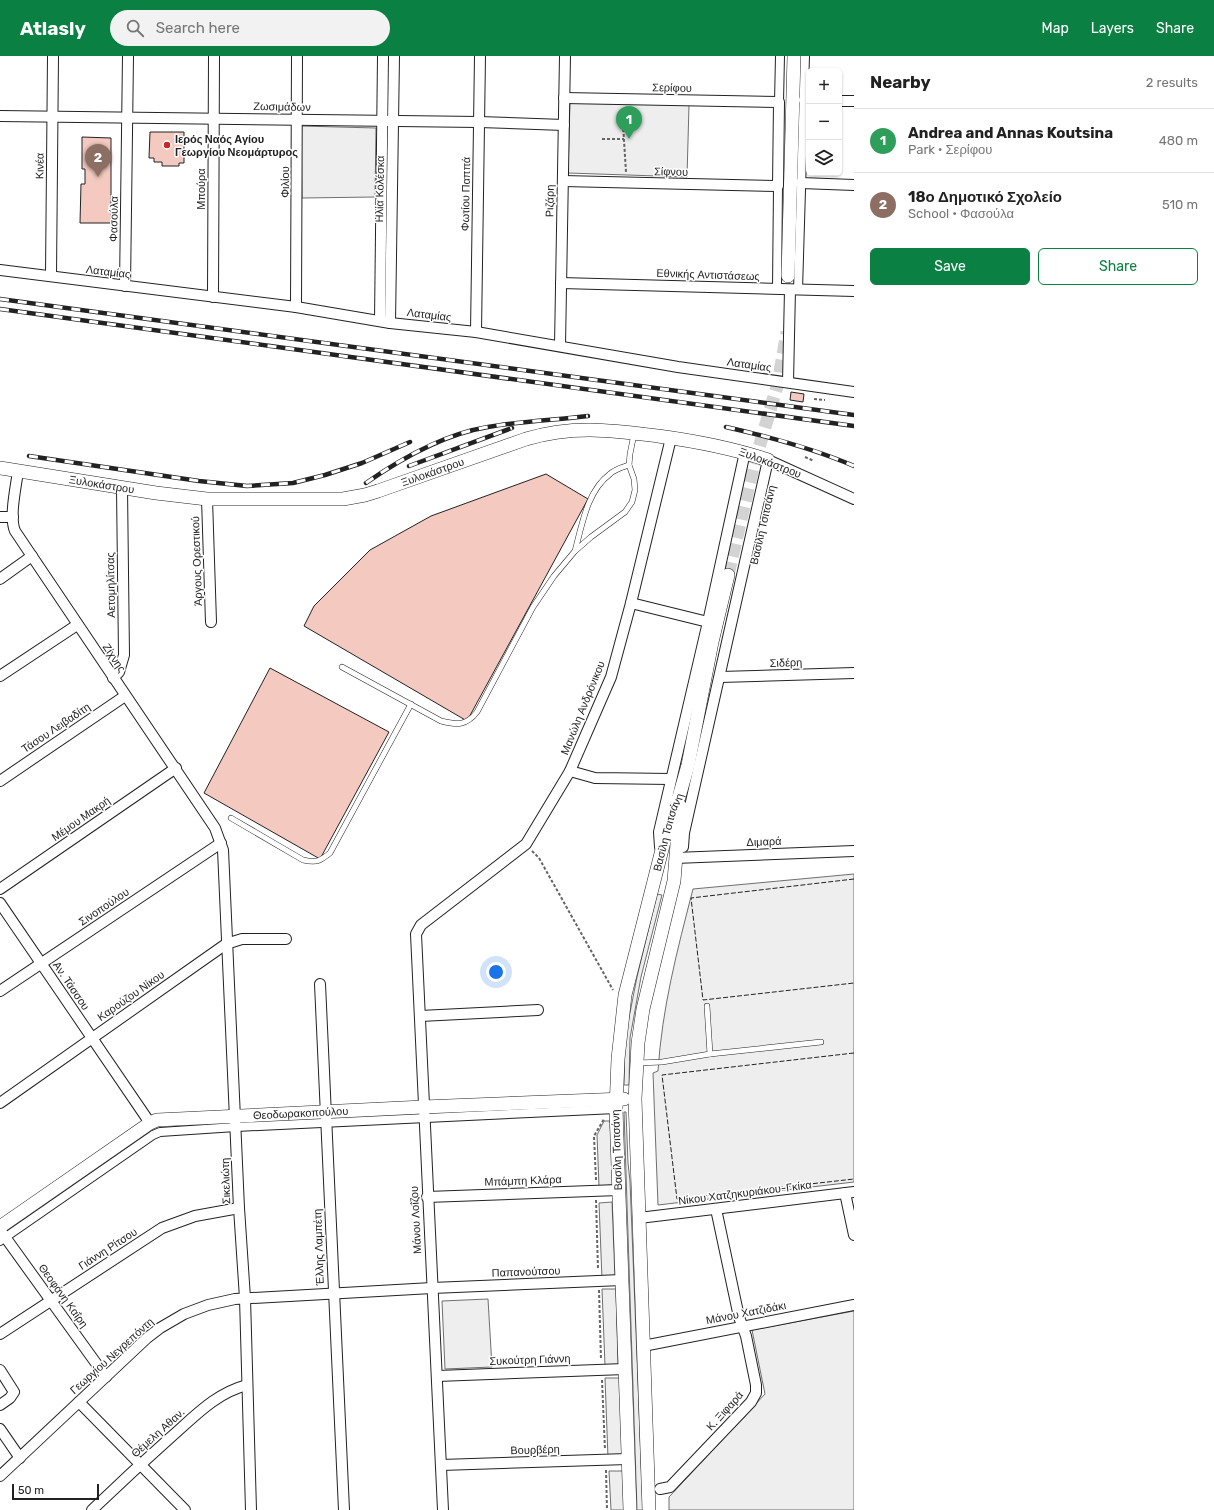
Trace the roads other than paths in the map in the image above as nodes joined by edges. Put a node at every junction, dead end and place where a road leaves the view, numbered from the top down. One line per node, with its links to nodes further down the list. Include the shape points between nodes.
1 (53, 56): 18 (street, Κινέα)
2 (128, 56): 19 (street, Φασούλα)
3 (214, 56): 20 (street, Μπούρα)
4 (298, 56): 21 (street, Φιλίου)
5 (383, 56): 22 (street, Ηλία Κολέσκα)
6 (394, 56): 23 (street, Ηλία Κολέσκα)
7 (480, 56): 24 (street, Φωτίου Παππά)
8 (565, 56): 12 (street, Ριζάρη)
9 (780, 56): 16 (street)
10 (794, 56): 32 (street)
11 (805, 56): 13 (street)
12 (564, 98): 16 (street, Σερίφου); 25 (street, Ριζάρη)
13 (806, 100): 27 (street)
14 (842, 101): 15 (street)
15 (854, 101)
16 (780, 102): 29 (street)
17 (0, 116): 18 (street, Ζωσιμάδων)
18 (52, 117): 19 (street, Ζωσιμάδων); 31 (street, Κινέα)
19 (127, 118): 20 (street, Ζωσιμάδων); 34 (street, Φασούλα)
20 (214, 118): 21 (street, Ζωσιμάδων); 38 (street, Μπούρα)
21 (297, 120): 22 (street, Ζωσιμάδων); 39 (street, Φιλίου)
22 (382, 121): 23 (street, Ζωσιμάδων); 40 (street, Ηλία Κολέσκα)
23 (393, 121): 24 (street, Ζωσιμάδων); 41 (street, Ηλία Κολέσκα)
24 (479, 122): 25 (street, Ζωσιμάδων); 42 (street, Φωτίου Παππά)
25 (564, 125): 26 (street, Ριζάρη)
26 (563, 181): 29 (street, Σίφνου); 33 (street, Ριζάρη)
27 (801, 183): 28 (street); 36 (street)
28 (854, 184)
29 (778, 186): 35 (street)
30 (0, 270): 31 (street, Λαταμίας)
31 (51, 276): 34 (street, Λαταμίας)
32 (788, 276)
33 (561, 283): 35 (street, Εθνικής Αντιστάσεως); 43 (street, Ριζάρη)
34 (125, 286): 38 (street, Λαταμίας)
35 (777, 289): 36 (street, Εθνικής Αντιστάσεως)
36 (794, 290): 37 (street, Εθνικής Αντιστάσεως); 44 (street)
37 (854, 291)
38 (213, 297): 39 (street, Λαταμίας)
39 (296, 307): 40 (street, Λαταμίας)
40 (380, 321): 41 (street, Λαταμίας)
41 (390, 323): 42 (street, Λαταμίας)
42 (476, 332): 43 (street, Λαταμίας)
43 (560, 346): 44 (street, Λαταμίας, via 678,367)
44 (788, 382): 45 (street, Λαταμίας)
45 (854, 392)
46 (634, 433): 47 (street, Ξυλοκάστρου); 50 (lane); 54 (street, Ξυλοκάστρου, via 584,429 544,434 356,497)
47 (671, 438): 48 (street, Ξυλοκάστρου); 62 (street, Μανώλη Ανδρόνικου)
48 (745, 452): 49 (street, Ξυλοκάστρου); 64 (street)
49 (768, 460): 55 (street, Ξυλοκάστρου); 69 (street, Βασίλη Τσιτσάνη)
50 (630, 465): 58 (lane, via 611,472 601,481 585,514); 58 (lane, via 635,490 632,502 625,512)
51 (0, 468): 52 (street, Ξυλοκάστρου)
52 (18, 471): 53 (street, Ξυλοκάστρου); 57 (street, Ζίχνης)
53 (122, 488): 54 (street, Ξυλοκάστρου); 70 (street, Αετομηλίτσας, via 124,655 119,672)
54 (207, 499): 63 (street, Άργους Ορεστικού)
55 (854, 499)
56 (0, 517): 57 (street)
57 (13, 517): 59 (street, Ζίχνης, via 15,532)
58 (575, 551): 72 (lane, via 533,607 471,719 461,724 451,724)
59 (32, 556): 61 (street); 65 (street, Ζίχνης)
60 (728, 575): 77 (street)
61 (0, 579)
62 (631, 604): 64 (street); 74 (street, Μανώλη Ανδρόνικου, via 611,677)
63 (211, 622)
64 (708, 622): 75 (street)
65 (77, 625): 68 (street); 70 (street, Ζίχνης)
66 (342, 667): 72 (lane)
67 (854, 673): 69 (street, Σιδέρη)
68 (0, 676)
69 (720, 677): 82 (street, Βασίλη Τσιτσάνη)
70 (113, 678): 71 (street, Ζίχνης)
71 (125, 696): 73 (street, Ζίχνης); 76 (street, Τάσου Λειβαδίτη)
72 (411, 704): 78 (lane, via 330,852 322,859 314,862 304,860)
73 (176, 768): 79 (street, Ζίχνης, via 215,828); 83 (street, Μέμου Μακρή)
74 (570, 771): 75 (street, via 595,778); 85 (street, Μανώλη Ανδρόνικου, via 526,844)
75 (671, 778): 81 (street, via 659,832)
76 (0, 781)
77 (679, 797): 81 (street, Βασίλη Τσιτσάνη, via 673,808); 82 (street, Βασίλη Τσιτσάνη)
78 (231, 818)
79 (222, 846): 87 (street, Σικελιώτη); 88 (street, Σινοπούλου)
80 (854, 851): 82 (street, Διμαρά)
81 (661, 853): 100 (street, Βασίλη Τσιτσάνη, via 625,996)
82 (678, 857): 97 (street, Βασίλη Τσιτσάνη, via 643,1009)
83 (0, 889)
84 (0, 903): 88 (street, Αν. Τάσσου)
85 (418, 929): 93 (street, Μάνου Λοΐζου, via 415,940)
86 (286, 939): 87 (street, Καρούζου Νίκου, via 242,939)
87 (226, 944): 94 (street, Καρούζου Νίκου); 103 (street, Σικελιώτη)
88 (41, 963): 90 (street, Σινοπούλου); 94 (street, Αν. Τάσσου)
89 (320, 984): 102 (street, Έλλης Λαμπέτη)
90 (0, 991)
91 (706, 1006): 96 (lane)
92 (538, 1010): 93 (street)
93 (420, 1016): 101 (street, Μάνου Λοΐζου)
94 (92, 1039): 99 (street, Καρούζου Νίκου); 104 (street, Αν. Τάσσου)
95 (821, 1042): 96 (lane)
96 (710, 1054): 97 (lane, via 662,1062)
97 (637, 1063): 98 (street, Βασίλη Τσιτσάνη)
98 (635, 1099): 100 (street, Θεοδωρακοπούλου); 110 (street, Βασίλη Τσιτσάνη)
99 (0, 1103)
100 (616, 1104): 101 (street, Θεοδωρακοπούλου); 105 (street, Βασίλη Τσιτσάνη)
101 (423, 1112): 102 (street, Θεοδωρακοπούλου); 107 (street, Μάνου Λοΐζου)
102 (326, 1118): 103 (street, Θεοδωρακοπούλου); 115 (street, Έλλης Λαμπέτη)
103 (235, 1121): 104 (street, Θεοδωρακοπούλου); 108 (street, Σικελιώτη); 111 (street, via 165,1131 154,1135)
104 (150, 1122): 111 (street, Θεοδωρακοπούλου)
105 (619, 1190): 107 (street, Μπάμπη Κλάρα); 113 (street, Βασίλη Τσιτσάνη)
106 (850, 1193): 109 (street, Νίκου Χατζηκυριάκου-Γκίκα); 112 (street)
107 (427, 1197): 114 (street, Μάνου Λοΐζου)
108 (239, 1208): 116 (street, Σικελιώτη); 117 (street, Γιάννη Ρίτσου, via 195,1216 162,1228)
109 (716, 1209): 110 (street, Νίκου Χατζηκυριάκου-Γκίκα); 119 (street)
110 (639, 1218): 121 (street, Βασίλη Τσιτσάνη)
111 (1, 1234): 117 (street, Θεοφάνη Καΐρη)
112 (854, 1235)
113 (622, 1280): 114 (street, Παπανούτσου); 122 (street, Βασίλη Τσιτσάνη)
114 (432, 1288): 115 (street, Γεωργίου Νεγρεπόντη); 124 (street, Μάνου Λοΐζου)
115 (333, 1293): 116 (street, Γεωργίου Νεγρεπόντη); 139 (street, Έλλης Λαμπέτη)
116 (245, 1298): 125 (street, Γεωργίου Νεγρεπόντη, via 208,1305 184,1314 153,1333); 126 (street, Σικελιώτη)
117 (51, 1301): 120 (street, Γιάννη Ρίτσου); 125 (street, Θεοφάνη Καΐρη)
118 (854, 1304): 119 (street, Μάνου Χατζιδάκι)
119 (742, 1326): 121 (street, Μάνου Χατζιδάκι); 135 (street, Κ. Ξιφαρά, via 756,1393 751,1402 670,1487)
120 (0, 1334)
121 (643, 1346): 142 (street, Βασίλη Τσιτσάνη)
122 (625, 1369): 124 (street, Συκούτρη Γιάννη); 131 (street, Βασίλη Τσιτσάνη)
123 (0, 1370): 128 (street, via 14,1392)
124 (437, 1376): 133 (street, Μάνου Λοΐζου)
125 (106, 1377): 127 (street, Γεωργίου Νεγρεπόντη)
126 (247, 1385): 132 (street, Θέμελη Αθαν., via 213,1401); 138 (street, Σικελιώτη)
127 (79, 1402): 130 (street, Γεωργίου Νεγρεπόντη); 132 (street)
128 (0, 1405)
129 (0, 1429): 130 (street)
130 (20, 1458): 134 (street, Γεωργίου Νεγρεπόντη)
131 (628, 1459): 133 (street, Βουρβέρη); 141 (street, Βασίλη Τσιτσάνη)
132 (140, 1464): 136 (street, Θέμελη Αθαν.); 137 (street)
133 (441, 1465): 140 (street, Μάνου Λοΐζου)
134 (0, 1476)
135 (660, 1489)
136 (92, 1510)
137 (185, 1510)
138 (251, 1510)
139 (344, 1510)
140 (443, 1510)
141 (630, 1510)
142 (649, 1510)

